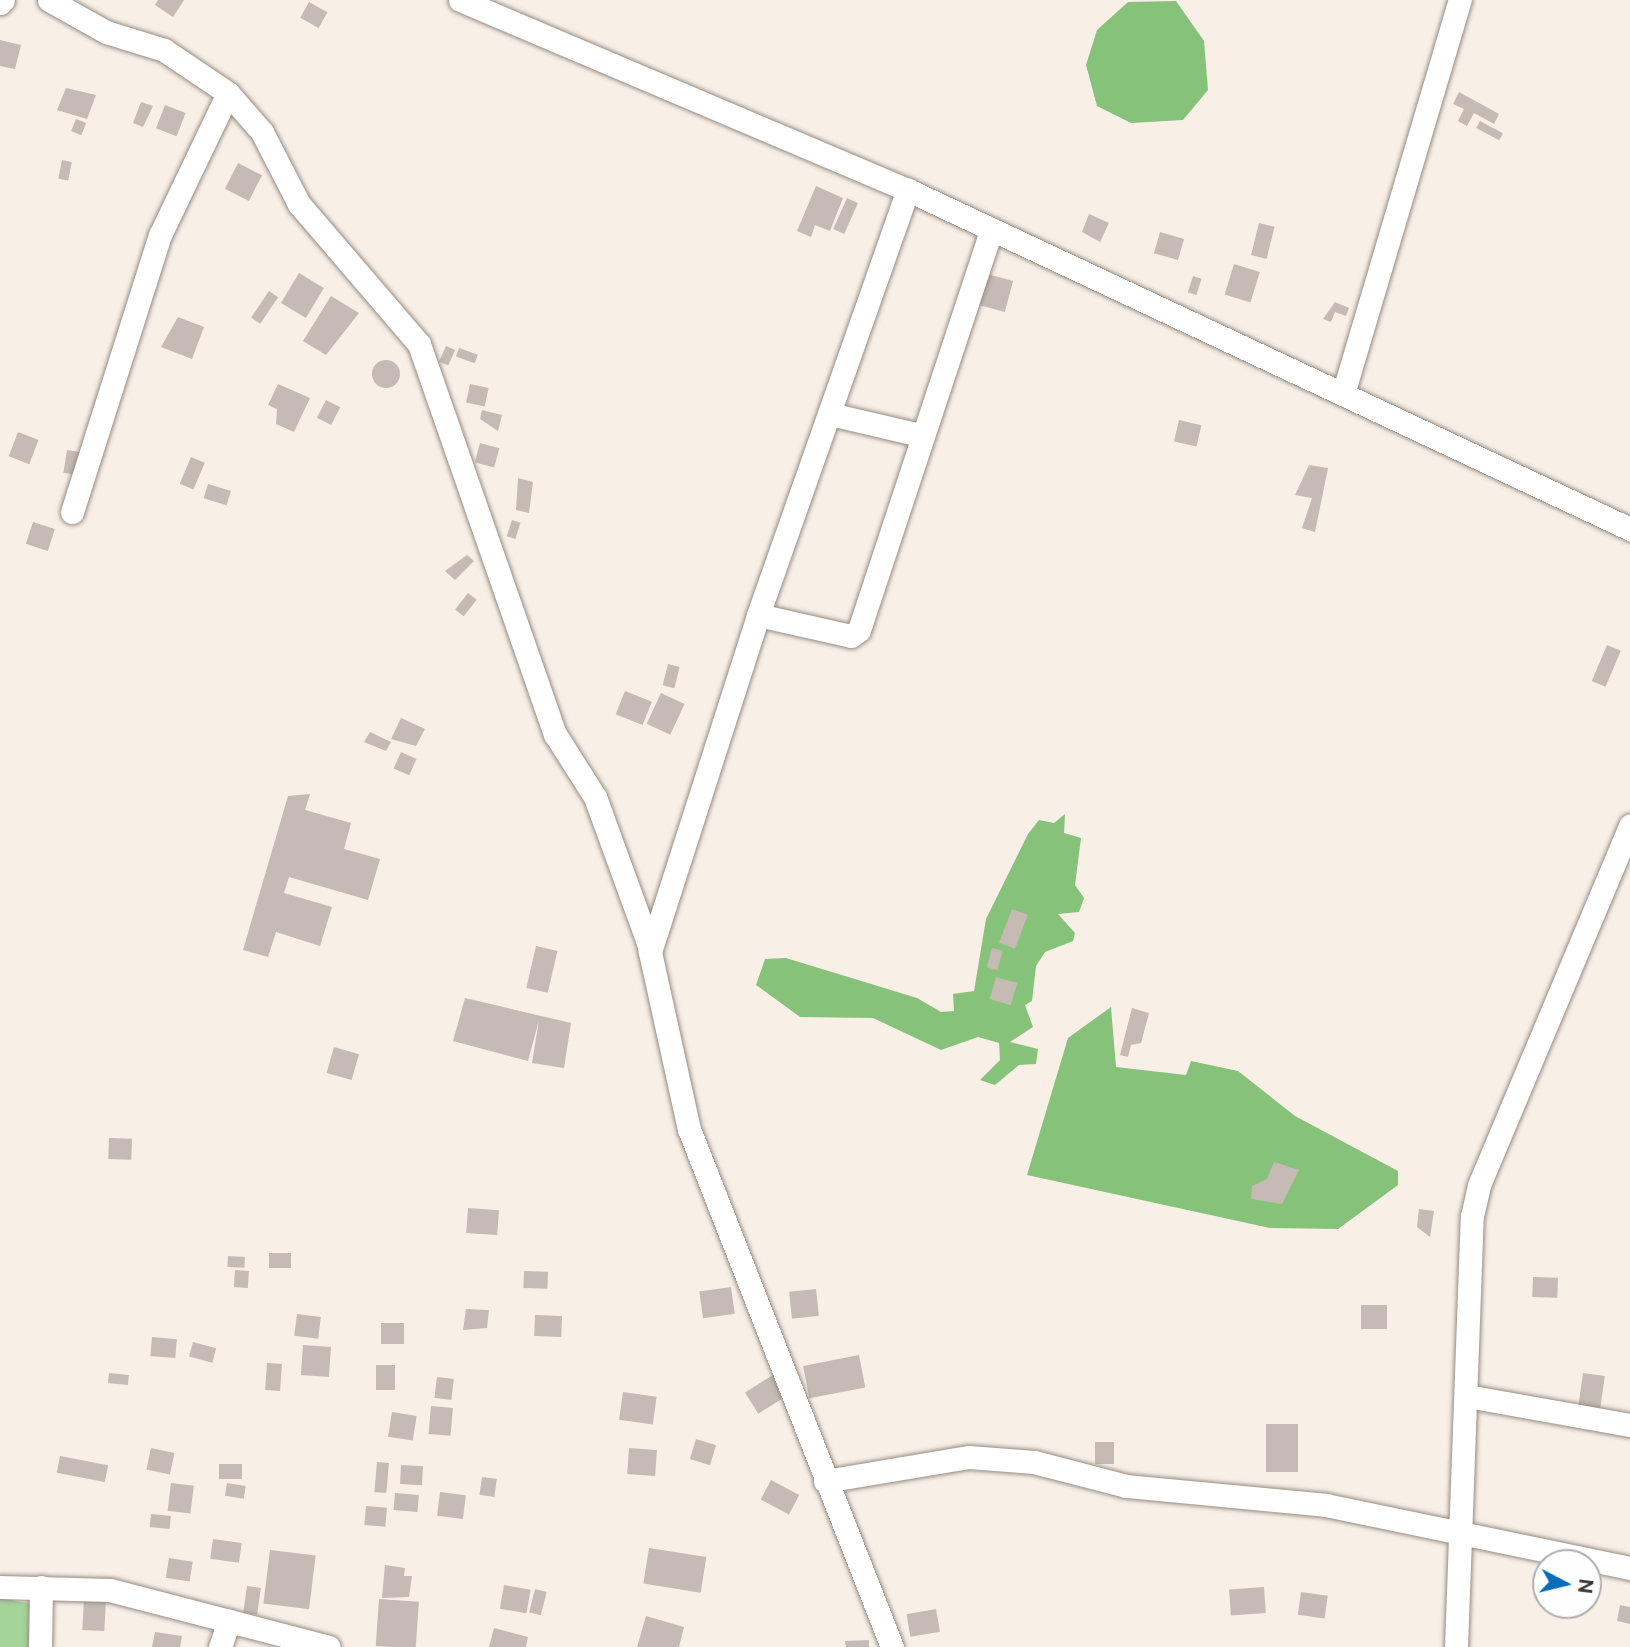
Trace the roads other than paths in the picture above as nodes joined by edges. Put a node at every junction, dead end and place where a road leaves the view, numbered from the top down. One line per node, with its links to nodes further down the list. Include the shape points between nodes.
1 (49, 0): 4 (street, via 106,32 164,50)
2 (460, 0): 5 (street)
3 (1460, 0): 7 (street)
4 (228, 93): 10 (street, via 160,234); 14 (street, via 262,132 299,204 419,344 555,734 595,797)
5 (908, 190): 6 (street); 8 (street)
6 (992, 229): 7 (street); 9 (street)
7 (1343, 394): 11 (street)
8 (830, 414): 9 (street); 12 (street)
9 (920, 435): 12 (street, via 858,632)
10 (72, 512)
11 (1630, 529)
12 (758, 615): 14 (street)
13 (1630, 825): 15 (street, via 1479,1185 1472,1216)
14 (650, 952): 17 (street, via 689,1129)
15 (1467, 1396): 16 (street); 18 (street)
16 (1630, 1425)
17 (825, 1481): 18 (street, via 970,1457 1008,1460 1126,1486 1326,1505); 26 (street)
18 (1461, 1533): 19 (street); 27 (street)
19 (1630, 1568)
20 (0, 1587): 21 (street)
21 (40, 1587): 22 (street, via 110,1590); 23 (street)
22 (229, 1621): 24 (street); 25 (street)
23 (40, 1647)
24 (220, 1647)
25 (330, 1647)
26 (892, 1647)
27 (1456, 1647)

